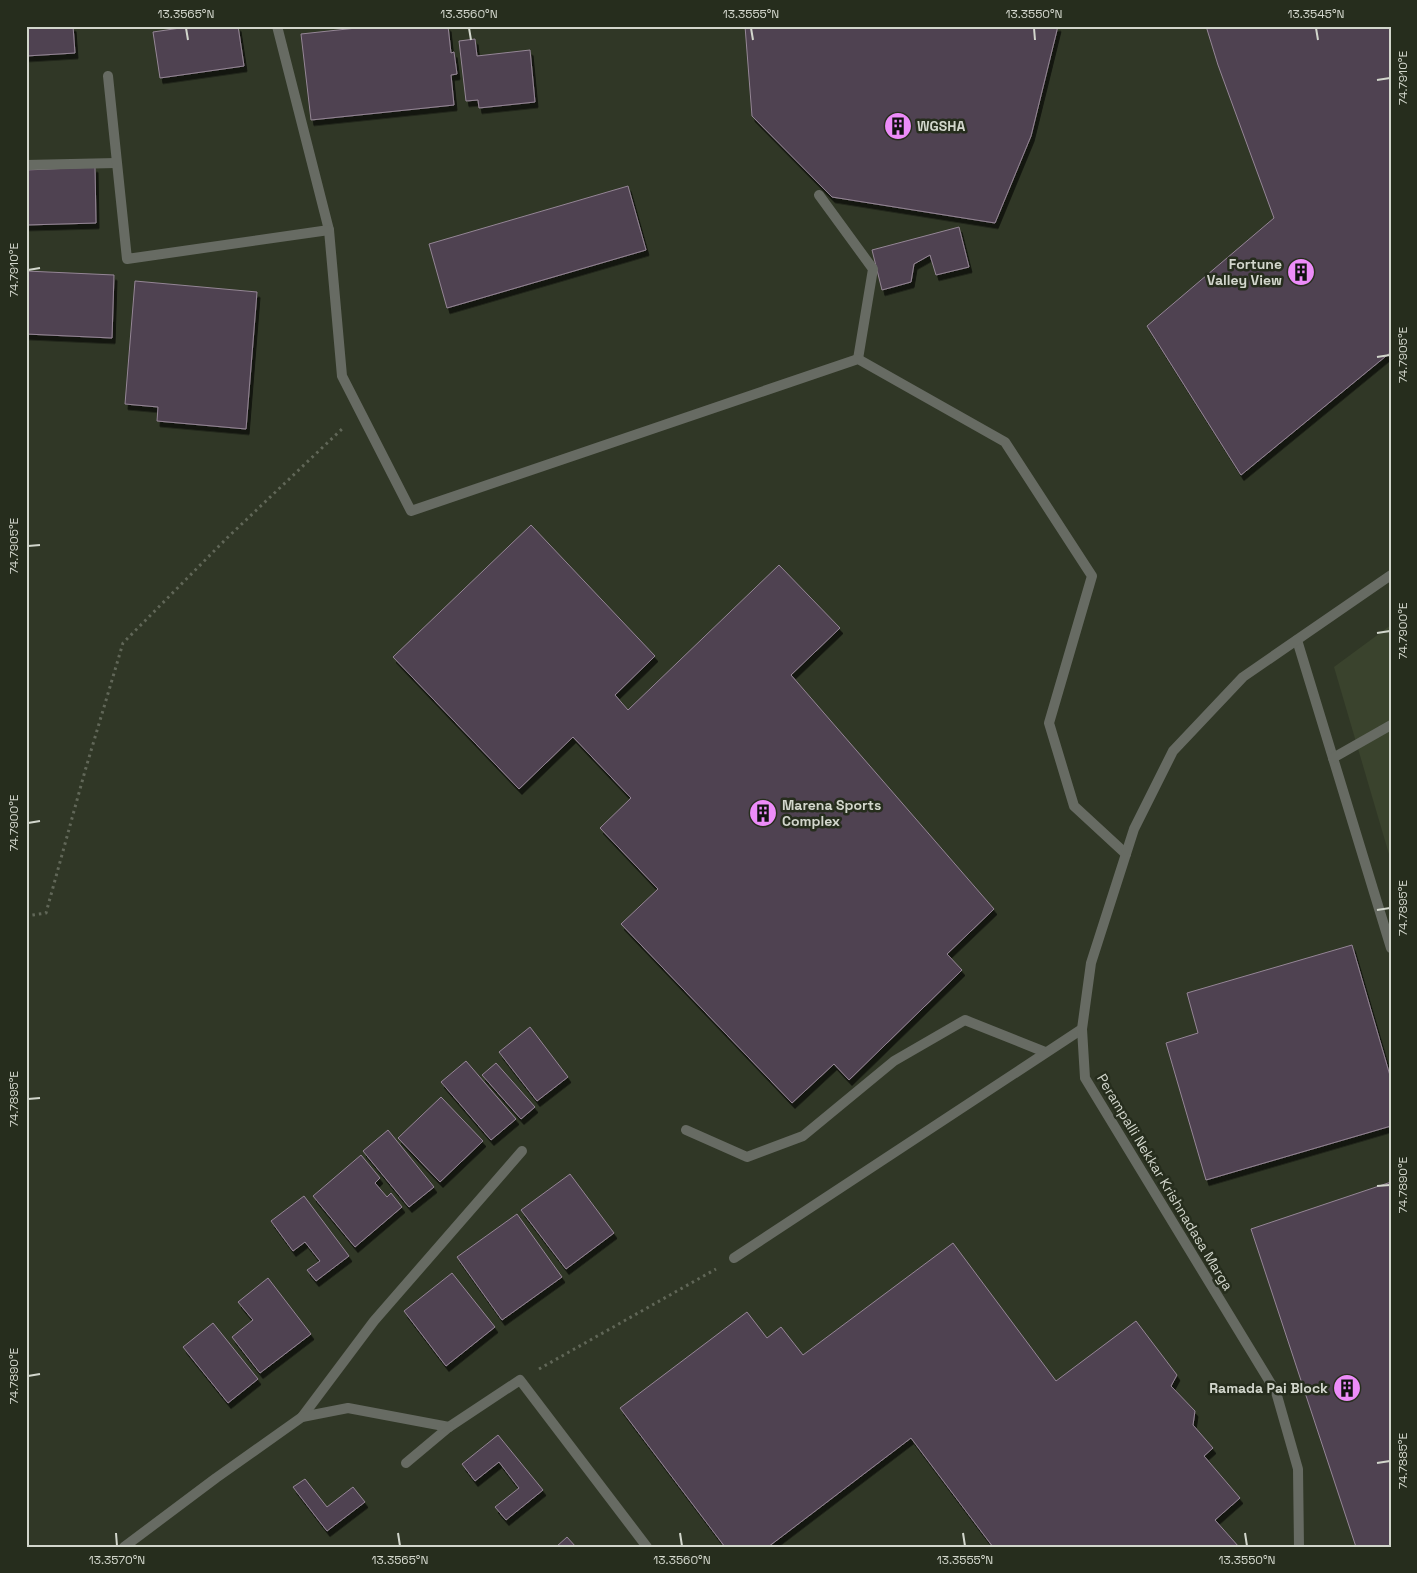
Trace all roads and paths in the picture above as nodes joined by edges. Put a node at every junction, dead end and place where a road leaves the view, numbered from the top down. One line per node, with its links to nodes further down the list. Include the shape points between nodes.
1 (277, 26): 6 (street)
2 (108, 76): 3 (street)
3 (116, 163): 4 (street); 6 (street, via 127,259)
4 (26, 165)
5 (819, 195): 7 (street, via 873,269)
6 (329, 230): 8 (street, via 342,376)
7 (858, 359): 8 (street, via 411,511); 13 (street, via 1005,442 1092,576 1050,723 1074,806)
8 (361, 412): 14 (path, via 227,538 123,643 46,913)
9 (1391, 575): 10 (street, Perampalli Nekkar Krishnadasa Marga)
10 (1297, 640): 12 (street); 13 (street, Perampalli Nekkar Krishnadasa Marga, via 1243,677 1173,751 1134,829)
11 (1391, 725): 12 (street)
12 (1333, 758): 15 (street)
13 (1126, 854): 16 (street, Perampalli Nekkar Krishnadasa Marga, via 1090,963)
14 (26, 916)
15 (1391, 948)
16 (1082, 1029): 17 (street); 27 (street, Perampalli Nekkar Krishnadasa Marga, via 1085,1078 1276,1392 1298,1469)
17 (1046, 1052): 18 (street, via 965,1020 894,1061 803,1136 747,1156); 20 (street)
18 (686, 1130)
19 (522, 1151): 22 (street, via 374,1321)
20 (734, 1258): 21 (path)
21 (520, 1380): 23 (street); 26 (street)
22 (302, 1417): 23 (street, via 348,1408); 25 (street)
23 (449, 1427): 24 (street)
24 (406, 1463)
25 (124, 1547)
26 (647, 1547)
27 (1299, 1547)

